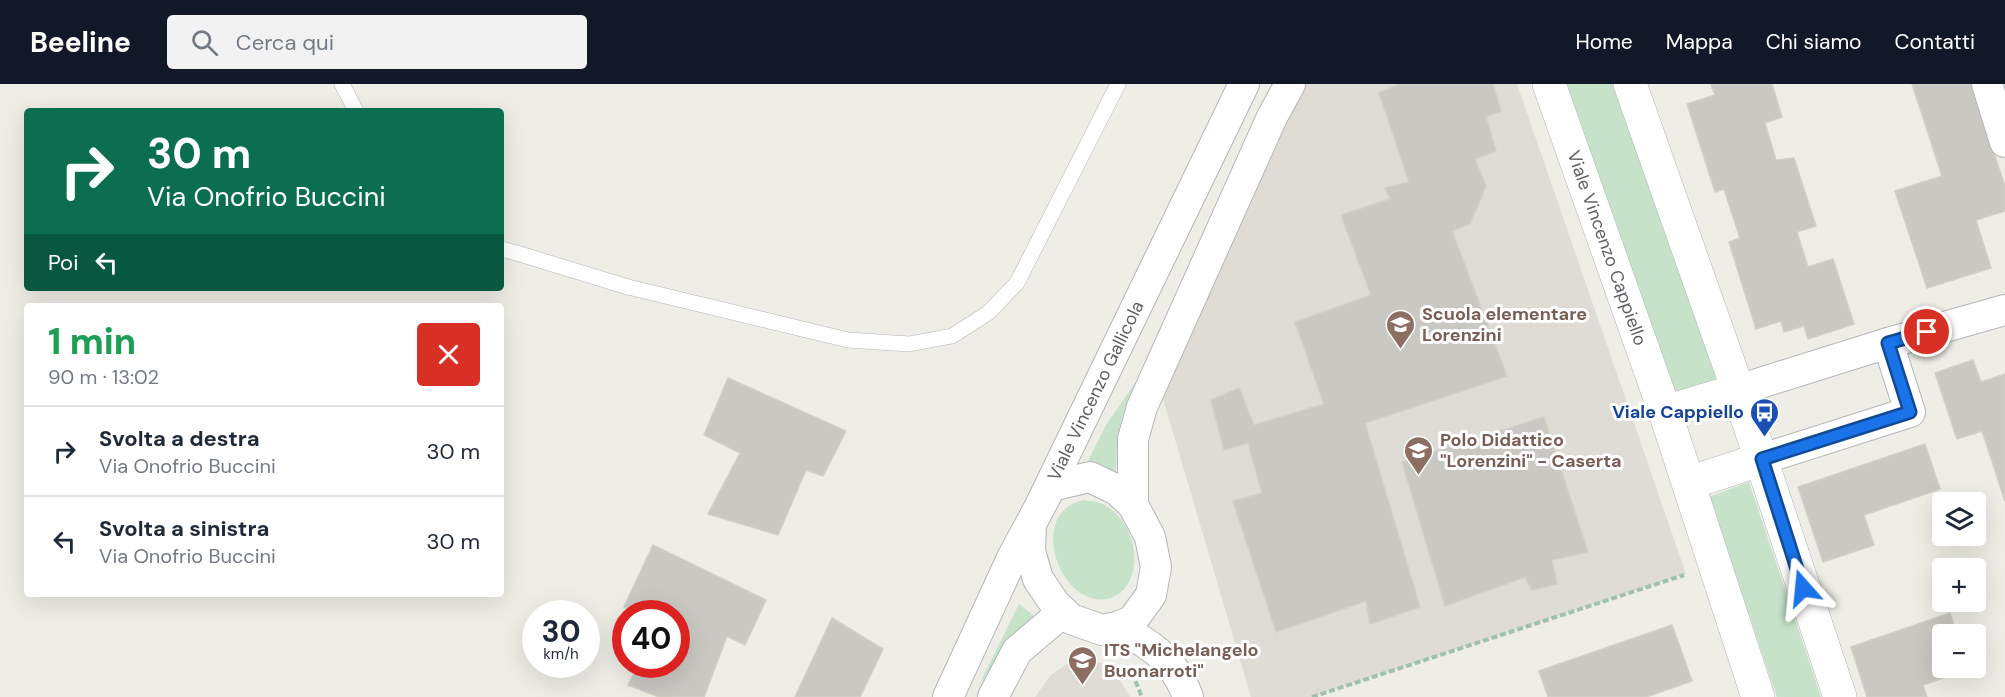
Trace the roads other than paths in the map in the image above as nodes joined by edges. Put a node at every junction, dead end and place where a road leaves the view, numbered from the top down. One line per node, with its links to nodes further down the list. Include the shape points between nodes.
1 (342, 84): 8 (lane)
2 (1118, 84): 10 (lane, via 1017,283 988,313 952,336 909,344 848,340 627,287)
3 (1244, 84): 18 (street, Viale Vincenzo Gallicola)
4 (1290, 84): 17 (street, via 1142,407 1133,439)
5 (1549, 84): 14 (street, Viale Vincenzo Cappiello)
6 (1630, 84): 13 (street)
7 (1987, 84): 9 (street)
8 (354, 108)
9 (2005, 142)
10 (504, 250)
11 (2005, 310): 12 (street)
12 (1888, 343): 13 (street); 15 (street, via 1910,412)
13 (1738, 390): 14 (street); 15 (street)
14 (1665, 412): 16 (street, Viale Vincenzo Cappiello)
15 (1762, 459): 16 (street); 25 (street)
16 (1689, 483): 24 (street, Viale Vincenzo Cappiello)
17 (1133, 505): 18 (street, via 1117,490 1090,477 1051,486); 20 (street, via 1150,537 1156,567 1151,595 1132,621)
18 (1039, 508): 19 (street, via 1030,524 1030,551 1038,579); 21 (street, Viale Vincenzo Gallicola)
19 (1063, 612): 20 (street, via 1071,619 1102,630); 22 (street, via 1017,651)
20 (1117, 627): 23 (street, via 1144,640 1171,664)
21 (948, 697)
22 (993, 697)
23 (1188, 697)
24 (1758, 697)
25 (1840, 697)

